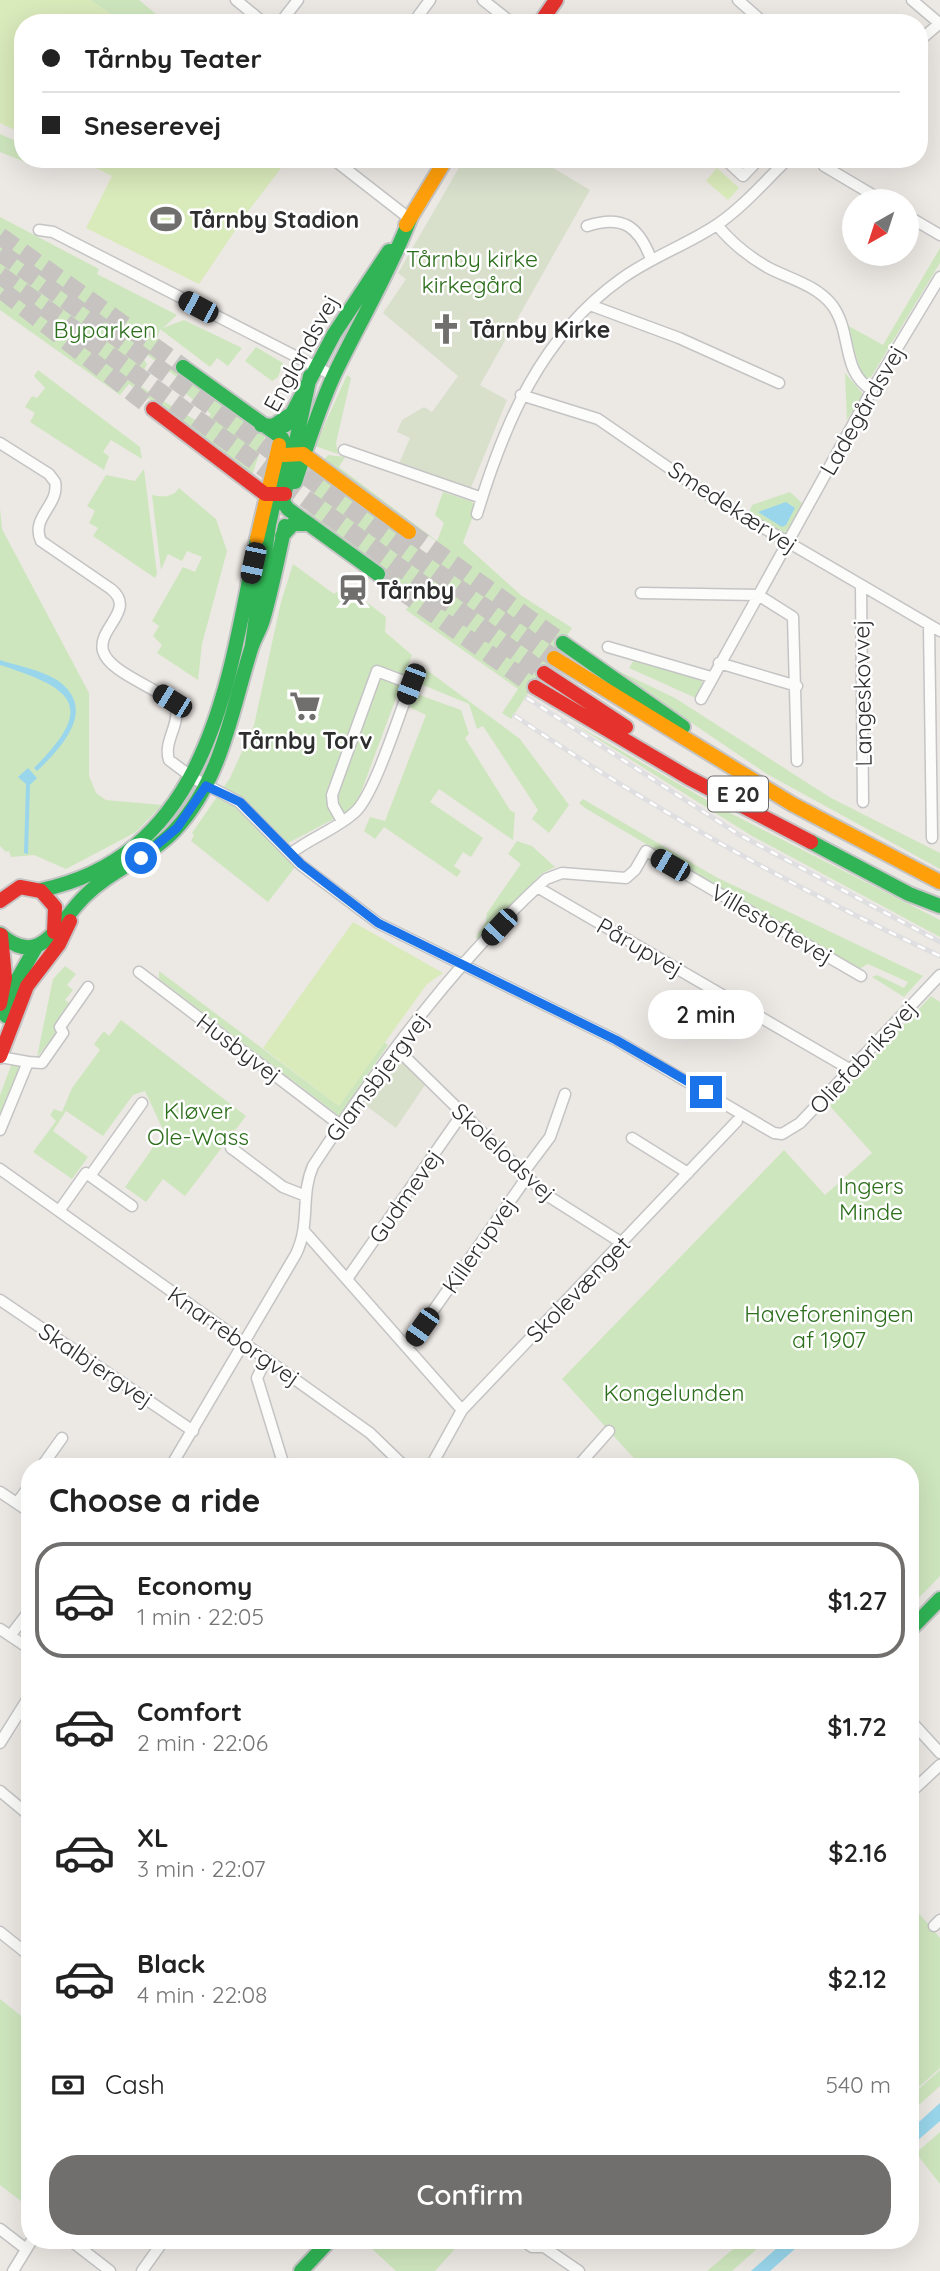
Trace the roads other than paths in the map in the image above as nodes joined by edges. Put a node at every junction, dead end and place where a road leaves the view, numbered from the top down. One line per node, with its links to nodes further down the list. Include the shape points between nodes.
1 (236, 0): 6 (street)
2 (298, 0): 7 (street)
3 (483, 0): 8 (street)
4 (738, 0): 9 (street)
5 (912, 0): 10 (street)
6 (253, 14)
7 (287, 14)
8 (501, 14)
9 (754, 14)
10 (939, 23)
11 (345, 168): 20 (street)
12 (441, 168): 20 (main road, Englandsvej)
13 (734, 168): 14 (street, via 743,176)
14 (750, 168)
15 (761, 168): 18 (street)
16 (778, 168): 18 (street)
17 (827, 168): 19 (street)
18 (768, 177): 22 (street)
19 (863, 189)
20 (410, 219): 30 (main road, Englandsvej); 31 (main road, Englandsvej)
21 (919, 223): 25 (street)
22 (717, 225): 26 (street); 33 (street, via 766,266 822,295 834,307 855,376)
23 (587, 226): 26 (street, via 610,222 630,226 643,237)
24 (39, 230): 30 (street, via 53,232)
25 (940, 235)
26 (651, 259): 28 (street)
27 (940, 277): 33 (street, Ladegårdsvej)
28 (590, 304): 32 (street); 34 (street)
29 (183, 367): 37 (main road)
30 (313, 372): 31 (street); 36 (main road, Englandsvej); 41 (main road)
31 (334, 376): 41 (main road, Englandsvej)
32 (779, 383)
33 (872, 390): 49 (street, Ladegårdsvej)
34 (521, 395): 43 (street); 49 (street, Smedekærvej, via 598,419)
35 (153, 409): 42 (main road)
36 (288, 416): 37 (main road, via 273,426); 38 (main road, Englandsvej)
37 (261, 425): 38 (main road)
38 (282, 438): 41 (main road)
39 (0, 443): 67 (street, via 55,482 54,497 38,524 39,536 45,545 116,592 120,609 103,639 105,655 176,706 167,755)
40 (344, 450): 43 (street)
41 (290, 455): 42 (main road); 47 (main road)
42 (279, 494): 44 (main road); 57 (main road); 67 (main road, via 223,701)
43 (482, 498): 45 (street)
44 (288, 509): 46 (main road); 48 (main road)
45 (477, 514)
46 (309, 524): 48 (main road, via 293,524); 50 (main road)
47 (409, 532)
48 (282, 536): 57 (main road, via 262,625)
49 (787, 544): 51 (street, Smedekærvej); 53 (street, Ladegårdsvej)
50 (378, 574)
51 (861, 585): 54 (street, Smedekærvej); 69 (street, Langeskovvej)
52 (641, 593): 53 (street)
53 (758, 595): 60 (street, Ladegårdsvej); 63 (street, via 793,617)
54 (929, 625): 55 (street, Smedekærvej); 71 (street)
55 (940, 631)
56 (563, 643): 73 (main road, via 785,793)
57 (252, 645): 68 (main road, via 236,712)
58 (608, 647): 62 (street)
59 (554, 659): 74 (main road, E 20, via 723,766)
60 (719, 663): 62 (street, Ladegårdsvej); 63 (street)
61 (544, 673): 80 (main road, E 20, via 761,808)
62 (711, 677): 65 (street, Ladegårdsvej)
63 (797, 686): 66 (street)
64 (535, 687): 80 (main road, via 689,778 898,888)
65 (701, 699)
66 (797, 761)
67 (193, 778): 68 (street); 78 (main road, via 170,814 140,843 92,875)
68 (206, 786): 72 (street, via 240,802); 81 (main road, via 161,843 97,885)
69 (863, 802)
70 (342, 821): 70 (street, via 332,795 377,671 411,684 366,797 356,812); 72 (street)
71 (932, 838)
72 (290, 854): 85 (street, via 378,923)
73 (940, 876)
74 (940, 882)
75 (537, 887): 85 (street, Glamsbjergvej); 88 (street, Villestoftevej, via 562,873 626,877 646,851); 94 (street, Pårupvej)
76 (15, 888): 77 (main road); 78 (main road); 79 (main road)
77 (0, 889)
78 (41, 890): 82 (main road, via 55,904)
79 (0, 901)
80 (940, 905)
81 (76, 907): 82 (main road); 92 (main road, via 59,944 27,986)
82 (54, 933): 84 (main road)
83 (0, 934): 84 (main road, via 16,947); 90 (main road, via 5,978)
84 (36, 947): 92 (main road, via 12,994)
85 (463, 965): 91 (street, Glamsbjergvej); 94 (street, Oliefabriksvej, via 616,1040 774,1133 794,1129)
86 (139, 972): 99 (street, Husbyvej)
87 (940, 975): 94 (street, Oliefabriksvej)
88 (861, 976)
89 (89, 988): 93 (street, via 60,1027 63,1033 42,1063)
90 (1, 997)
91 (396, 1048): 97 (street, Skolelodsvej); 99 (street, Glamsbjergvej)
92 (1, 1053): 93 (street)
93 (28, 1062): 100 (street)
94 (851, 1070)
95 (565, 1094): 105 (street, Killerupvej, via 550,1137)
96 (142, 1103): 106 (street)
97 (462, 1114): 105 (street, Skolelodsvej); 112 (street, Gudmevej)
98 (737, 1121): 104 (street, Skolevænget)
99 (340, 1125): 107 (street, Glamsbjergvej, via 313,1166)
100 (0, 1130)
101 (632, 1138): 104 (street)
102 (235, 1143): 107 (street, via 231,1148 283,1187)
103 (0, 1169): 109 (street, Knarreborgvej)
104 (688, 1173): 111 (street, Skolevænget)
105 (525, 1175): 111 (street, Skolelodsvej, via 555,1202); 115 (street, Killerupvej)
106 (90, 1176): 108 (street); 109 (street, via 86,1173)
107 (306, 1196): 110 (street, Glamsbjergvej)
108 (132, 1206)
109 (59, 1211): 114 (street, Knarreborgvej)
110 (305, 1232): 112 (street); 114 (street, Glamsbjergvej)
111 (622, 1243): 117 (street, Skolevænget)
112 (347, 1279): 115 (street)
113 (0, 1300): 118 (street, Skalbjergvej)
114 (246, 1345): 116 (street, Knarreborgvej); 118 (street, Glamsbjergvej)
115 (407, 1348): 117 (street)
116 (267, 1359): 123 (street, via 257,1378); 124 (street, Knarreborgvej, via 370,1433)
117 (462, 1410): 125 (street, Skolevænget)
118 (193, 1431): 122 (street, Glamsbjergvej)
119 (609, 1431): 126 (street)
120 (62, 1438): 121 (street)
121 (48, 1458)
122 (176, 1458)
123 (282, 1458)
124 (396, 1458)
125 (436, 1458)
126 (585, 1458)
127 (0, 1492): 129 (street)
128 (21, 1497): 129 (street)
129 (17, 1503): 130 (street)
130 (21, 1506)
131 (940, 1599): 132 (main road)
132 (919, 1621)
133 (21, 1622): 135 (street)
134 (0, 1629): 135 (street)
135 (10, 1636): 136 (street)
136 (21, 1643)
137 (21, 1709): 139 (street)
138 (919, 1730): 140 (street)
139 (0, 1743)
140 (940, 1753)
141 (940, 1765): 142 (street)
142 (919, 1785)
143 (0, 1791): 144 (street)
144 (21, 1808)
145 (0, 1931): 146 (street)
146 (21, 1948)
147 (0, 2229): 148 (street)
148 (21, 2241)
149 (27, 2249): 154 (street)
150 (82, 2249): 155 (street)
151 (158, 2249): 156 (street)
152 (322, 2249): 157 (main road)
153 (547, 2249): 158 (street)
154 (13, 2271)
155 (110, 2271)
156 (142, 2271)
157 (301, 2271)
158 (579, 2271)

